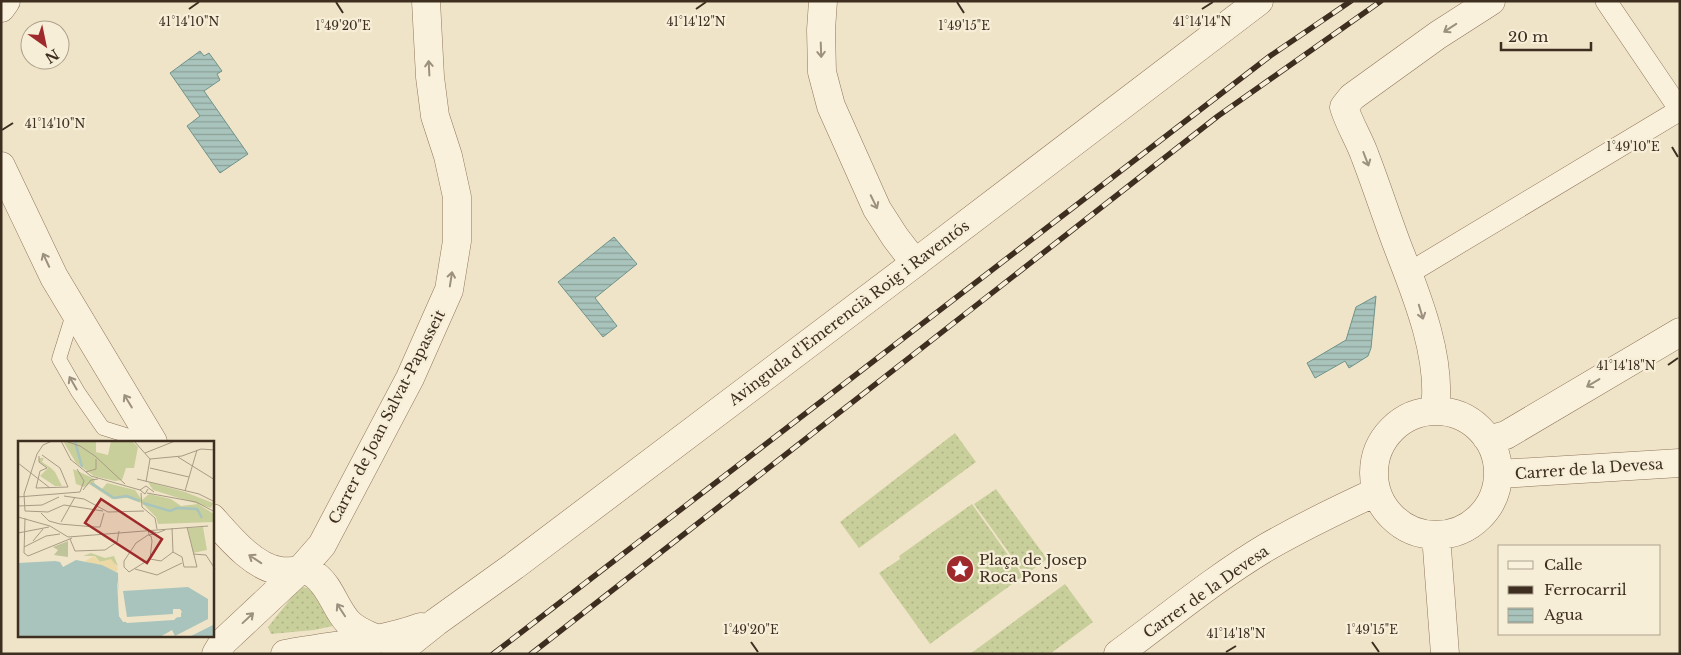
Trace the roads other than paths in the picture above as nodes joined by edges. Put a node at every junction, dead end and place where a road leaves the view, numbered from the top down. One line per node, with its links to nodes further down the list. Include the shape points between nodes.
1 (6, 1): 7 (street)
2 (426, 1): 23 (street, Carrer de Joan Salvat-Papasseit, one-way to 2, via 322,545 346,500 410,378 449,290 457,242 457,197 435,116)
3 (823, 1): 10 (street, one-way to 10, via 822,72 831,106 877,209)
4 (1259, 1): 10 (street, Avinguda d'Emerencià Roig i Raventós)
5 (1491, 1): 11 (street, one-way to 11, via 1352,97 1344,107)
6 (1606, 1): 8 (street)
7 (1, 8)
8 (1680, 110): 11 (street)
9 (1, 166): 12 (street, one-way to 9, via 54,277)
10 (915, 264): 24 (street, Avinguda d'Emerencià Roig i Raventós, via 522,560 436,622 399,635)
11 (1409, 273): 14 (street, one-way to 14, via 1436,376)
12 (74, 311): 16 (lane, one-way to 12, via 104,428 59,359); 17 (street, one-way to 12)
13 (1680, 332): 15 (street, one-way to 15, via 1506,435)
14 (1435, 409): 15 (street, via 1448,410 1474,422); 20 (street, via 1411,416 1387,436 1377,454)
15 (1486, 437): 19 (street, via 1495,453)
16 (145, 441)
17 (152, 441)
18 (1680, 463): 19 (street, Carrer de la Devesa)
19 (1499, 474): 22 (street, via 1497,488 1486,510 1460,529)
20 (1376, 492): 22 (street, via 1393,519 1406,528); 27 (street, Carrer de la Devesa, via 1266,548)
21 (214, 520): 23 (street, one-way to 21, via 282,571 267,568 249,556)
22 (1436, 535): 28 (street)
23 (301, 569): 24 (street, one-way to 23, via 348,622 323,583); 25 (street, one-way to 23, via 223,642)
24 (387, 646): 26 (street, Avinguda d'Emerencià Roig i Raventós)
25 (216, 654)
26 (285, 654)
27 (1118, 654)
28 (1445, 654)

